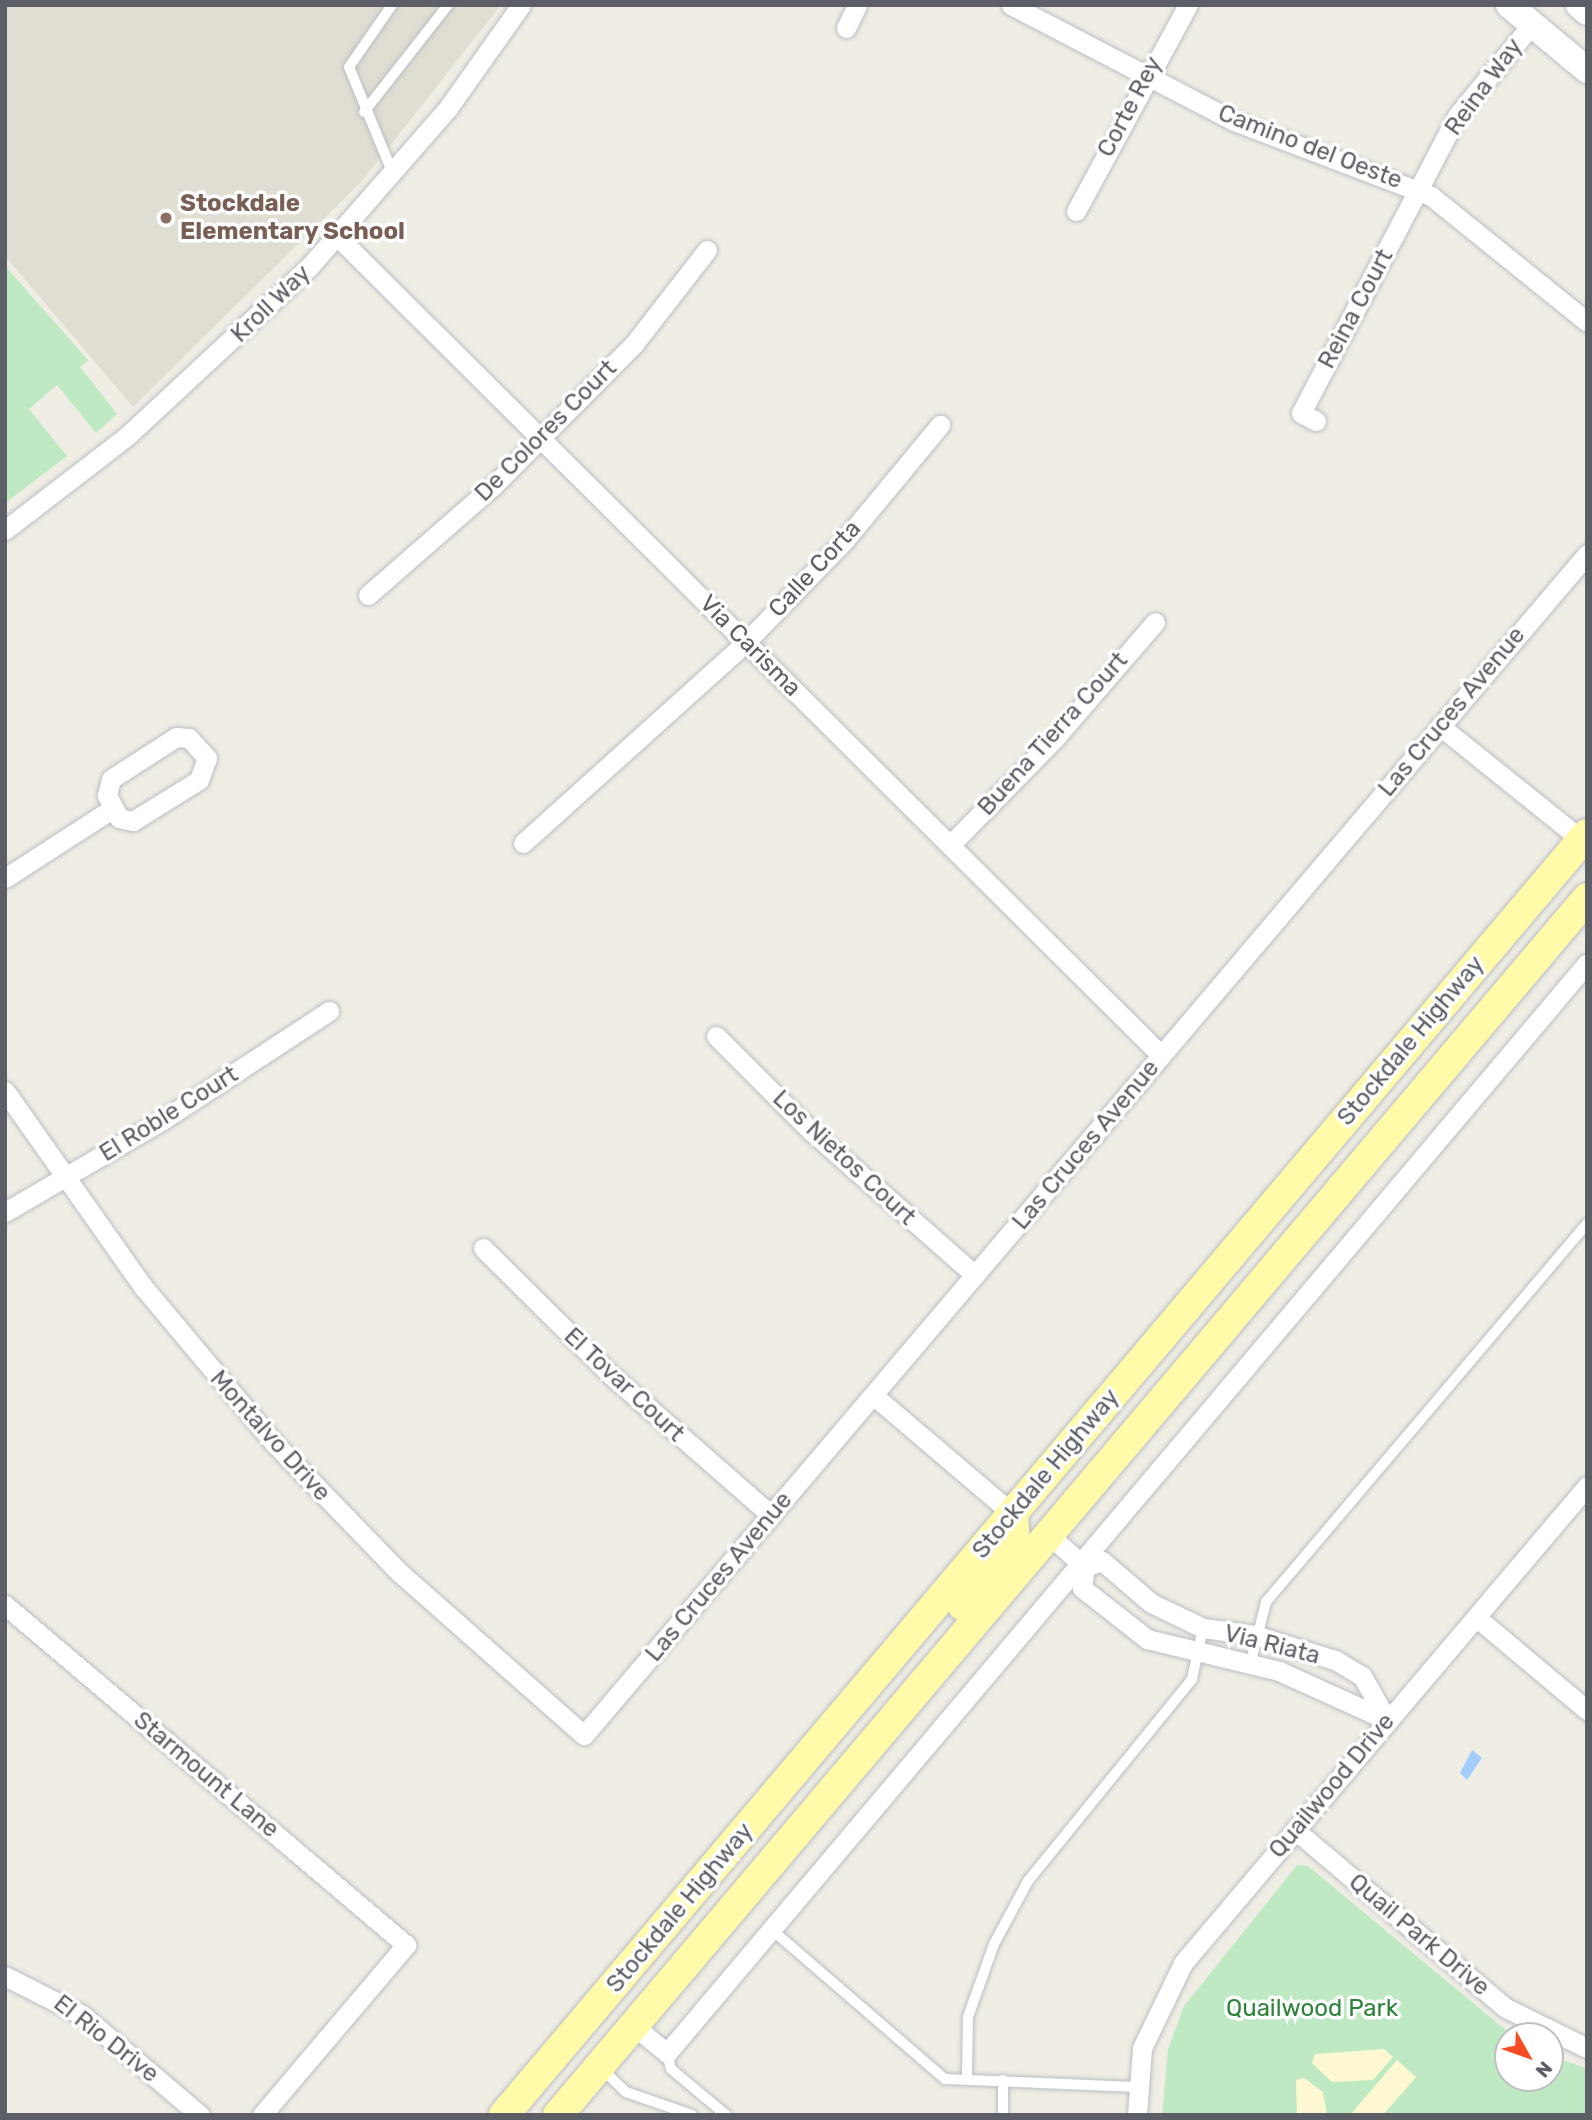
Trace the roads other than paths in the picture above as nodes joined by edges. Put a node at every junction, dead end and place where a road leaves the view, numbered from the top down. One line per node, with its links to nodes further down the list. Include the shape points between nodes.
1 (392, 5): 14 (lane, via 349,67)
2 (448, 5): 14 (lane)
3 (858, 5): 11 (street)
4 (1011, 5): 13 (street, Camino del Oeste)
5 (1188, 5): 13 (street, Corte Rey)
6 (1509, 5): 10 (main road)
7 (1578, 5): 9 (main road)
8 (516, 7): 15 (street, Kroll Way)
9 (1587, 12)
10 (1531, 24): 12 (main road); 16 (street, Reina Way, via 1457,116)
11 (846, 27)
12 (1587, 70)
13 (1146, 76): 16 (street, Camino del Oeste, via 1234,121); 17 (street, Corte Rey)
14 (365, 112): 15 (lane)
15 (394, 175): 18 (street, Kroll Way)
16 (1418, 189): 20 (street, Camino del Oeste, via 1462,216); 21 (street, Reina Court, via 1301,413)
17 (1076, 211)
18 (338, 237): 23 (street, Via Carisma); 24 (street, Kroll Way, via 190,382)
19 (707, 250): 23 (street, De Colores Court, via 634,344)
20 (1587, 322)
21 (1317, 421)
22 (940, 425): 28 (street, Calle Corta, via 845,541)
23 (541, 439): 26 (street, De Colores Court); 28 (street, Via Carisma)
24 (5, 530)
25 (1587, 554): 29 (street, Las Cruces Avenue)
26 (368, 595)
27 (1155, 622): 32 (street, Buena Tierra Court, via 1055,738)
28 (746, 642): 31 (street, Calle Corta); 32 (street, Via Carisma)
29 (1440, 726): 33 (street); 40 (street, Las Cruces Avenue)
30 (110, 810): 30 (street, via 133,821 199,780 207,758 189,738 176,737 111,779); 34 (street)
31 (523, 843)
32 (950, 845): 40 (street, Via Carisma)
33 (1585, 846): 39 (main road, via 1507,963); 47 (main road, Stockdale Highway)
34 (5, 878)
35 (1587, 898): 39 (main road, Stockdale Highway)
36 (1587, 963): 53 (street)
37 (329, 1011): 42 (street, El Roble Court)
38 (716, 1036): 46 (street, Los Nietos Court, via 811,1131)
39 (1461, 1046): 52 (main road, Stockdale Highway)
40 (1161, 1055): 46 (street, Las Cruces Avenue)
41 (5, 1091): 42 (street, Montalvo Drive)
42 (64, 1179): 43 (street, El Roble Court); 63 (street, Montalvo Drive, via 144,1288 274,1443 400,1573)
43 (5, 1212)
44 (1587, 1224): 57 (lane, via 1266,1602)
45 (483, 1248): 51 (street, El Tovar Court, via 611,1376)
46 (975, 1275): 48 (street, Las Cruces Avenue)
47 (1157, 1342): 50 (main road, Stockdale Highway); 52 (main road, via 1127,1406 1051,1503)
48 (873, 1395): 50 (street); 51 (street, Las Cruces Avenue)
49 (1587, 1486): 55 (street, Quailwood Drive)
50 (1013, 1514): 60 (main road, via 1015,1543 933,1643); 76 (main road, Stockdale Highway)
51 (771, 1515): 63 (street, Las Cruces Avenue)
52 (1050, 1536): 53 (street, Via Riata); 60 (main road, Stockdale Highway)
53 (1083, 1565): 56 (street, Via Riata, via 1102,1562 1151,1603); 58 (street, Via Riata, via 1082,1588 1123,1625); 65 (street)
54 (5, 1605): 75 (street, Starmount Lane, via 406,1945)
55 (1476, 1617): 61 (street); 62 (street, Quailwood Drive)
56 (1203, 1628): 57 (street, Via Riata); 58 (lane)
57 (1255, 1635): 59 (lane); 62 (street, Via Riata, via 1335,1660 1362,1676)
58 (1195, 1654): 59 (street, Via Riata); 71 (lane, via 1192,1679 1028,1881 994,1944 968,2017)
59 (1250, 1665): 62 (street, Via Riata, via 1307,1682)
60 (903, 1708): 67 (main road, Stockdale Highway)
61 (1587, 1710)
62 (1387, 1720): 64 (street, Quailwood Drive)
63 (584, 1735)
64 (1295, 1830): 68 (street, Quail Park Drive, via 1506,2008); 73 (street, Quailwood Drive, via 1166,1988 1142,2048)
65 (771, 1929): 69 (street); 71 (lane, via 945,2079)
66 (5, 1976): 74 (street, El Rio Drive, via 82,2015)
67 (634, 2026): 69 (street); 70 (main road, Stockdale Highway)
68 (1587, 2048)
69 (667, 2053): 79 (lane, via 671,2069)
70 (599, 2067): 77 (main road, Stockdale Highway); 78 (lane, via 626,2092)
71 (967, 2078): 72 (lane)
72 (1003, 2080): 73 (lane); 80 (lane)
73 (1137, 2087): 81 (street, Quailwood Drive)
74 (200, 2115)
75 (262, 2115)
76 (504, 2115)
77 (558, 2115)
78 (692, 2115)
79 (726, 2115)
80 (1003, 2115)
81 (1137, 2115)

